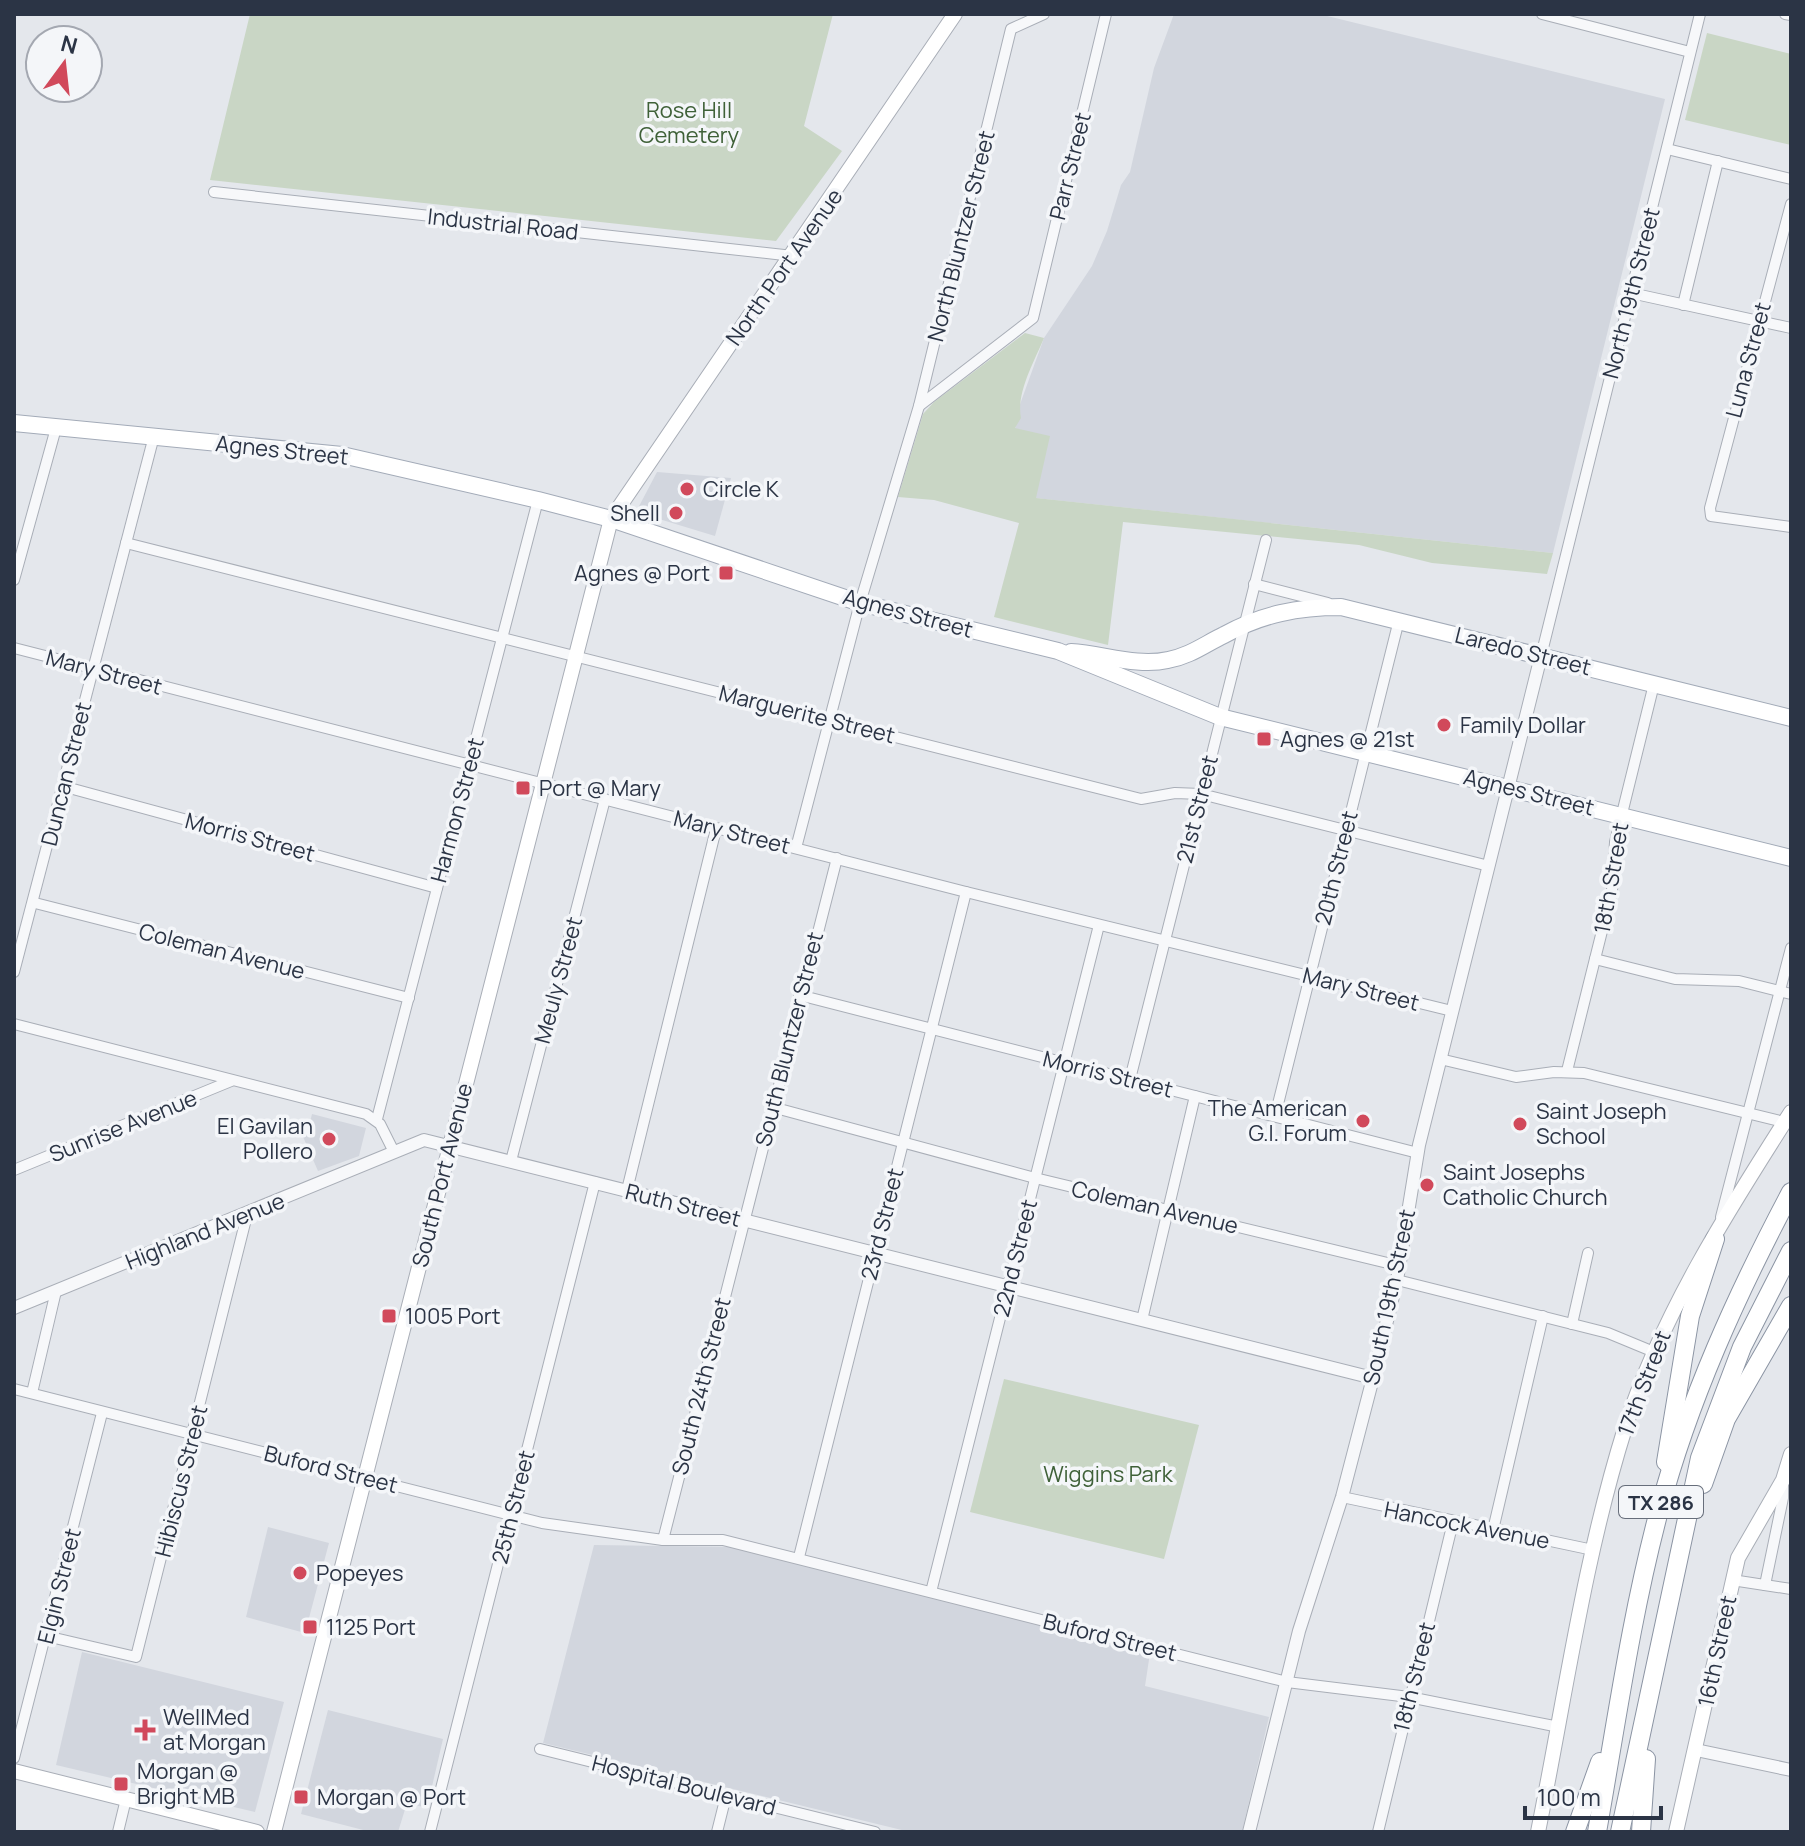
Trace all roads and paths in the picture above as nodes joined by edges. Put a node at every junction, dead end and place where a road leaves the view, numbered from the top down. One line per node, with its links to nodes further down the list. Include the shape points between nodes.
1 (955, 14): 14 (main road, North Port Avenue)
2 (1044, 14): 19 (street, North Bluntzer Street, via 1011,29)
3 (1106, 14): 19 (street, Parr Street, via 1033,318)
4 (1542, 14): 8 (street)
5 (1700, 14): 8 (street, North 19th Street)
6 (1785, 14): 7 (street)
7 (1791, 15)
8 (1690, 52): 9 (street, North 19th Street)
9 (1667, 149): 10 (street); 15 (street, North 19th Street)
10 (1718, 161): 11 (street); 16 (street)
11 (1791, 179)
12 (214, 192): 14 (street, Industrial Road)
13 (1791, 204): 17 (street, Luna Street)
14 (793, 256): 24 (main road, North Port Avenue)
15 (1631, 293): 16 (street); 28 (street, North 19th Street)
16 (1683, 305): 17 (street)
17 (1758, 321): 18 (street); 25 (street, Luna Street, via 1711,516)
18 (1791, 328)
19 (919, 406): 31 (street, North Bluntzer Street)
20 (14, 423): 21 (main road, Agnes Street)
21 (56, 428): 22 (main road, Agnes Street); 29 (street)
22 (154, 436): 23 (main road, Agnes Street, via 342,455); 27 (street, Duncan Street)
23 (538, 500): 24 (main road, Agnes Street); 35 (street, Harmon Street)
24 (611, 519): 31 (main road, Agnes Street); 38 (main road, South Port Avenue)
25 (1791, 527)
26 (1266, 540): 30 (street, 21st Street)
27 (126, 543): 35 (street, Marguerite Street); 40 (street, Duncan Street)
28 (1562, 572): 39 (street, South 19th Street)
29 (14, 580)
30 (1254, 584): 32 (street, Laredo Street); 34 (street, 21st Street)
31 (860, 603): 37 (main road, Agnes Street); 44 (street)
32 (1341, 607): 33 (main road, Laredo Street); 34 (main road, via 1288,609)
33 (1399, 620): 39 (main road, Laredo Street); 45 (street, 20th Street)
34 (1242, 626): 37 (main road, via 1193,653 1166,661); 42 (street, 21st Street)
35 (502, 638): 38 (street, Marguerite Street); 46 (street, Harmon Street)
36 (14, 648): 40 (street, Mary Street)
37 (1058, 651): 42 (main road, Agnes Street)
38 (575, 656): 44 (street, Marguerite Street); 47 (main road, South Port Avenue)
39 (1541, 656): 41 (main road, Laredo Street); 49 (street, South 19th Street)
40 (91, 669): 46 (street, Mary Street); 48 (street, Duncan Street)
41 (1654, 684): 43 (main road, Laredo Street); 52 (street, 18th Street)
42 (1220, 717): 45 (main road, Agnes Street); 50 (street, 21st Street)
43 (1791, 718)
44 (830, 720): 50 (street, Marguerite Street, via 1141,799); 55 (street)
45 (1365, 752): 49 (main road, Agnes Street); 54 (street, 20th Street)
46 (469, 765): 47 (street, Mary Street); 59 (street, Harmon Street)
47 (541, 783): 51 (street, Mary Street); 86 (main road, South Port Avenue)
48 (62, 786): 59 (street, Morris Street); 61 (street, Duncan Street)
49 (1509, 787): 52 (main road, Agnes Street); 58 (street, South 19th Street)
50 (1201, 794): 54 (street, Marguerite Street); 63 (street, 21st Street)
51 (605, 799): 53 (street, Mary Street); 89 (street, Meuly Street)
52 (1621, 816): 57 (main road, Agnes Street); 65 (street, 18th Street, via 1612,891)
53 (716, 829): 55 (street, Mary Street); 93 (street)
54 (1344, 829): 58 (street, Marguerite Street); 67 (street, 20th Street)
55 (796, 848): 56 (street, Mary Street)
56 (837, 858): 60 (street, Mary Street); 69 (street, South Bluntzer Street)
57 (1791, 858)
58 (1489, 866): 71 (street, South 19th Street)
59 (437, 888): 70 (street, Harmon Street)
60 (966, 892): 62 (street, Mary Street); 73 (street, 23rd Street)
61 (35, 903): 66 (street, Duncan Street); 70 (street, Coleman Avenue)
62 (1099, 925): 63 (street, Mary Street); 75 (street, 22nd Street)
63 (1164, 941): 67 (street, Mary Street); 77 (street, 21st Street)
64 (1791, 948): 68 (street, 17th Street)
65 (1595, 959): 68 (street, via 1675,979 1739,981); 76 (street, 18th Street)
66 (14, 972)
67 (1310, 976): 71 (street, Mary Street); 82 (street, 20th Street)
68 (1786, 993): 81 (street, 17th Street)
69 (799, 995): 73 (street, Morris Street); 80 (street, South Bluntzer Street)
70 (409, 998): 84 (street, Harmon Street)
71 (1452, 1011): 74 (street, South 19th Street)
72 (14, 1024): 78 (street)
73 (933, 1029): 75 (street, Morris Street); 85 (street, 23rd Street)
74 (1440, 1059): 76 (street, via 1516,1077); 88 (street, South 19th Street)
75 (1064, 1063): 77 (street, Morris Street); 91 (street, 22nd Street)
76 (1567, 1071): 81 (street)
77 (1130, 1079): 79 (street, Morris Street)
78 (231, 1081): 84 (street); 90 (street, Sunrise Avenue)
79 (1195, 1096): 82 (street, Morris Street); 95 (street)
80 (772, 1107): 85 (street, Coleman Avenue); 97 (street, South Bluntzer Street)
81 (1750, 1113): 83 (street); 98 (street, 17th Street)
82 (1275, 1116): 88 (street, Morris Street)
83 (1788, 1117): 98 (main road)
84 (377, 1119): 87 (street)
85 (903, 1143): 91 (street, Coleman Avenue); 100 (street, 23rd Street)
86 (449, 1145): 87 (street, Ruth Street, via 424,1140); 89 (street, Ruth Street); 118 (main road, South Port Avenue)
87 (394, 1152): 96 (street, Highland Avenue)
88 (1418, 1153): 102 (street, South 19th Street)
89 (511, 1161): 92 (street, Ruth Street)
90 (14, 1170)
91 (1035, 1178): 95 (street, Coleman Avenue); 104 (street, 22nd Street)
92 (595, 1182): 93 (street, Ruth Street); 122 (street, 25th Street)
93 (627, 1190): 97 (street, Ruth Street)
94 (1791, 1192): 121 (highway, TX 286, via 1702,1379)
95 (1169, 1209): 102 (street, Coleman Avenue); 109 (street)
96 (247, 1215): 105 (street, Highland Avenue); 116 (street, Hibiscus Street)
97 (743, 1220): 100 (street, Ruth Street); 126 (street, South 24th Street)
98 (1715, 1239): 111 (main road, 17th Street, via 1681,1292); 121 (highway, via 1690,1316)
99 (1791, 1251): 124 (highway, TX 286, via 1720,1399)
100 (875, 1253): 104 (street, Ruth Street); 128 (street, 23rd Street)
101 (1588, 1253): 110 (street)
102 (1400, 1266): 103 (street, South 19th Street)
103 (1397, 1280): 108 (street); 112 (street, South 19th Street)
104 (1008, 1286): 109 (street, Ruth Street); 132 (street, 22nd Street)
105 (56, 1291): 107 (street, Highland Avenue); 114 (street)
106 (1791, 1306): 124 (highway, via 1726,1419)
107 (14, 1308)
108 (1543, 1316): 110 (street); 125 (street)
109 (1142, 1320): 112 (street, Ruth Street)
110 (1572, 1324): 111 (street)
111 (1654, 1352): 127 (main road, 17th Street, via 1625,1428)
112 (1373, 1378): 120 (street, South 19th Street)
113 (14, 1389): 114 (street, Buford Street)
114 (32, 1393): 115 (street, Buford Street)
115 (102, 1413): 116 (street, Buford Street); 133 (street, Elgin Street)
116 (194, 1433): 118 (street, Buford Street); 133 (street, Hibiscus Street, via 136,1657)
117 (1791, 1454): 119 (main road, 16th Street)
118 (366, 1478): 122 (street, Buford Street); 148 (main road, South Port Avenue)
119 (1783, 1480): 129 (main road, 16th Street, via 1750,1533); 130 (street, 16th Street)
120 (1342, 1497): 123 (street, Hancock Avenue); 134 (street, South 19th Street)
121 (1659, 1508): 137 (highway, TX 286)
122 (511, 1515): 126 (street, Buford Street); 149 (street, 25th Street)
123 (1453, 1522): 125 (street, Hancock Avenue); 136 (street, 18th Street)
124 (1685, 1523): 135 (highway, TX 286)
125 (1493, 1530): 127 (street, Hancock Avenue)
126 (663, 1540): 128 (street, Buford Street, via 723,1540)
127 (1593, 1550): 138 (main road, 17th Street)
128 (799, 1557): 132 (street, Buford Street)
129 (1732, 1580): 130 (street); 140 (main road, 16th Street)
130 (1765, 1585): 131 (street)
131 (1791, 1589)
132 (931, 1592): 134 (street, Buford Street)
133 (46, 1636): 141 (street, Elgin Street)
134 (1287, 1682): 136 (street, Buford Street); 152 (street, South 19th Street)
135 (1651, 1695): 157 (highway, TX 286); 158 (highway)
136 (1409, 1697): 138 (street, Buford Street); 153 (street, 18th Street)
137 (1620, 1702): 155 (highway); 156 (highway, TX 286)
138 (1559, 1727): 154 (main road, 17th Street)
139 (540, 1749): 144 (street, Hospital Boulevard)
140 (1696, 1750): 142 (street); 159 (main road, 16th Street)
141 (14, 1758)
142 (1791, 1770)
143 (14, 1771): 145 (main road)
144 (726, 1796): 150 (street); 151 (street, Hospital Boulevard)
145 (126, 1799): 146 (street); 147 (main road)
146 (118, 1832)
147 (257, 1832)
148 (274, 1832)
149 (430, 1832)
150 (717, 1832)
151 (875, 1832)
152 (1249, 1832)
153 (1378, 1832)
154 (1538, 1832)
155 (1575, 1832)
156 (1597, 1832)
157 (1620, 1832)
158 (1641, 1832)
159 (1676, 1832)

